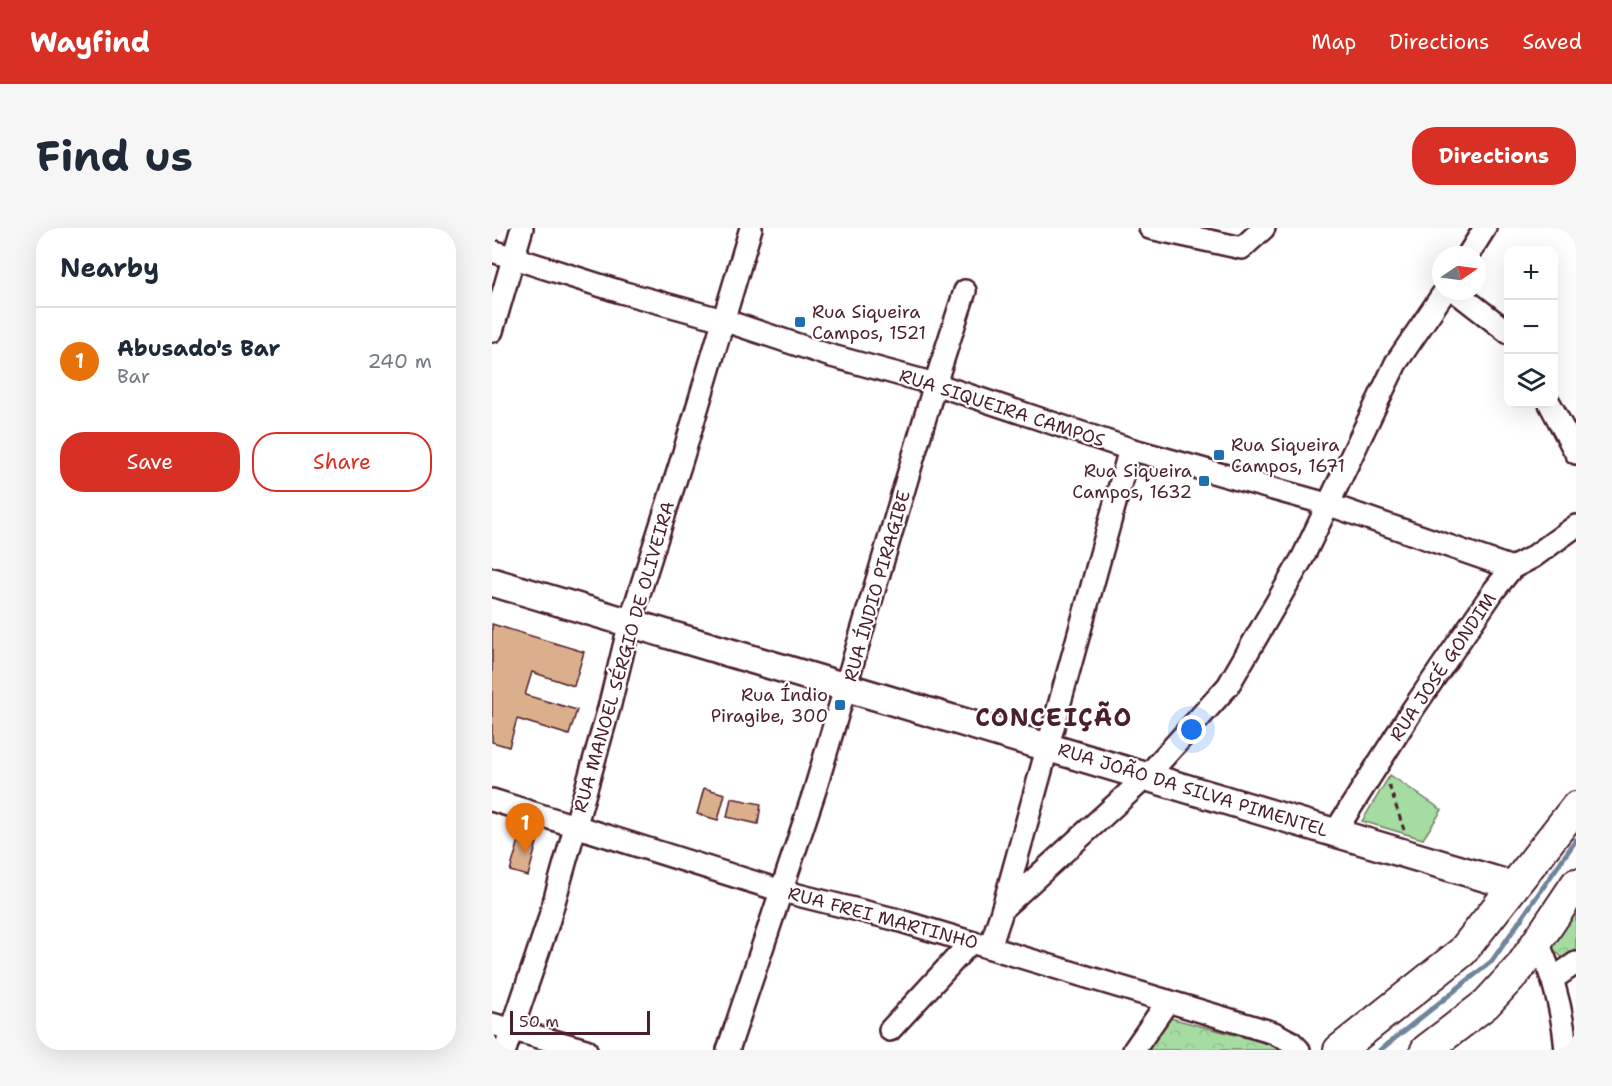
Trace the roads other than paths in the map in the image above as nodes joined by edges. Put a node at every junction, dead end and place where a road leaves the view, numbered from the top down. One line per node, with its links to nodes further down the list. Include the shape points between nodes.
1 (522, 228): 8 (street)
2 (751, 228): 12 (street, RUA MANOEL SÉRGIO DE OLIVEIRA)
3 (1150, 228): 4 (street, via 1242,248)
4 (1264, 228)
5 (1485, 228): 6 (street)
6 (1474, 246)
7 (492, 251): 8 (street, RUA SIQUEIRA CAMPOS)
8 (515, 257): 12 (street, RUA SIQUEIRA CAMPOS); 14 (street)
9 (965, 291): 15 (street, RUA ÍNDIO PIRAGIBE)
10 (1439, 300): 19 (street, via 1396,363)
11 (1467, 300): 13 (street)
12 (723, 320): 15 (street, RUA SIQUEIRA CAMPOS, via 828,355); 23 (street, RUA MANOEL SÉRGIO DE OLIVEIRA)
13 (1504, 329)
14 (492, 331)
15 (935, 384): 17 (street, RUA SIQUEIRA CAMPOS); 24 (street, RUA ÍNDIO PIRAGIBE)
16 (1552, 408): 18 (street)
17 (1130, 449): 19 (street, RUA SIQUEIRA CAMPOS); 25 (street)
18 (1576, 453)
19 (1327, 504): 21 (street, RUA SIQUEIRA CAMPOS); 26 (street, via 1303,557 1228,686)
20 (1576, 526): 21 (street, RUA JOSÉ GONDIM)
21 (1512, 568): 30 (street, RUA JOSÉ GONDIM)
22 (492, 582): 23 (street, RUA JOÃO DA SILVA PIMENTEL)
23 (630, 622): 24 (street, RUA JOÃO DA SILVA PIMENTEL); 29 (street, RUA MANOEL SÉRGIO DE OLIVEIRA)
24 (847, 688): 25 (street, RUA JOÃO DA SILVA PIMENTEL); 33 (street, RUA ÍNDIO PIRAGIBE)
25 (1047, 747): 26 (street, RUA JOÃO DA SILVA PIMENTEL); 34 (street)
26 (1147, 776): 30 (street, RUA JOÃO DA SILVA PIMENTEL); 34 (street)
27 (492, 800): 29 (street, RUA FREI MARTINHO)
28 (1576, 807): 32 (main road)
29 (575, 824): 33 (street, RUA FREI MARTINHO); 41 (street, RUA MANOEL SÉRGIO DE OLIVEIRA, via 548,923)
30 (1335, 832): 32 (street, RUA JOÃO DA SILVA PIMENTEL)
31 (1576, 884): 35 (main road)
32 (1514, 886): 46 (main road, via 1462,952)
33 (782, 891): 36 (street, RUA FREI MARTINHO); 43 (street, RUA ÍNDIO PIRAGIBE)
34 (1004, 908): 36 (street)
35 (1538, 942): 38 (street); 47 (main road, via 1486,1004)
36 (980, 945): 39 (street, RUA FREI MARTINHO); 40 (street)
37 (1576, 963): 38 (street)
38 (1554, 978): 48 (street)
39 (1168, 1001): 44 (street); 45 (street, RUA FREI MARTINHO, via 1274,1033)
40 (890, 1030)
41 (503, 1035): 42 (street)
42 (586, 1050)
43 (728, 1050)
44 (1134, 1050)
45 (1299, 1050)
46 (1339, 1050)
47 (1426, 1050)
48 (1566, 1050)

